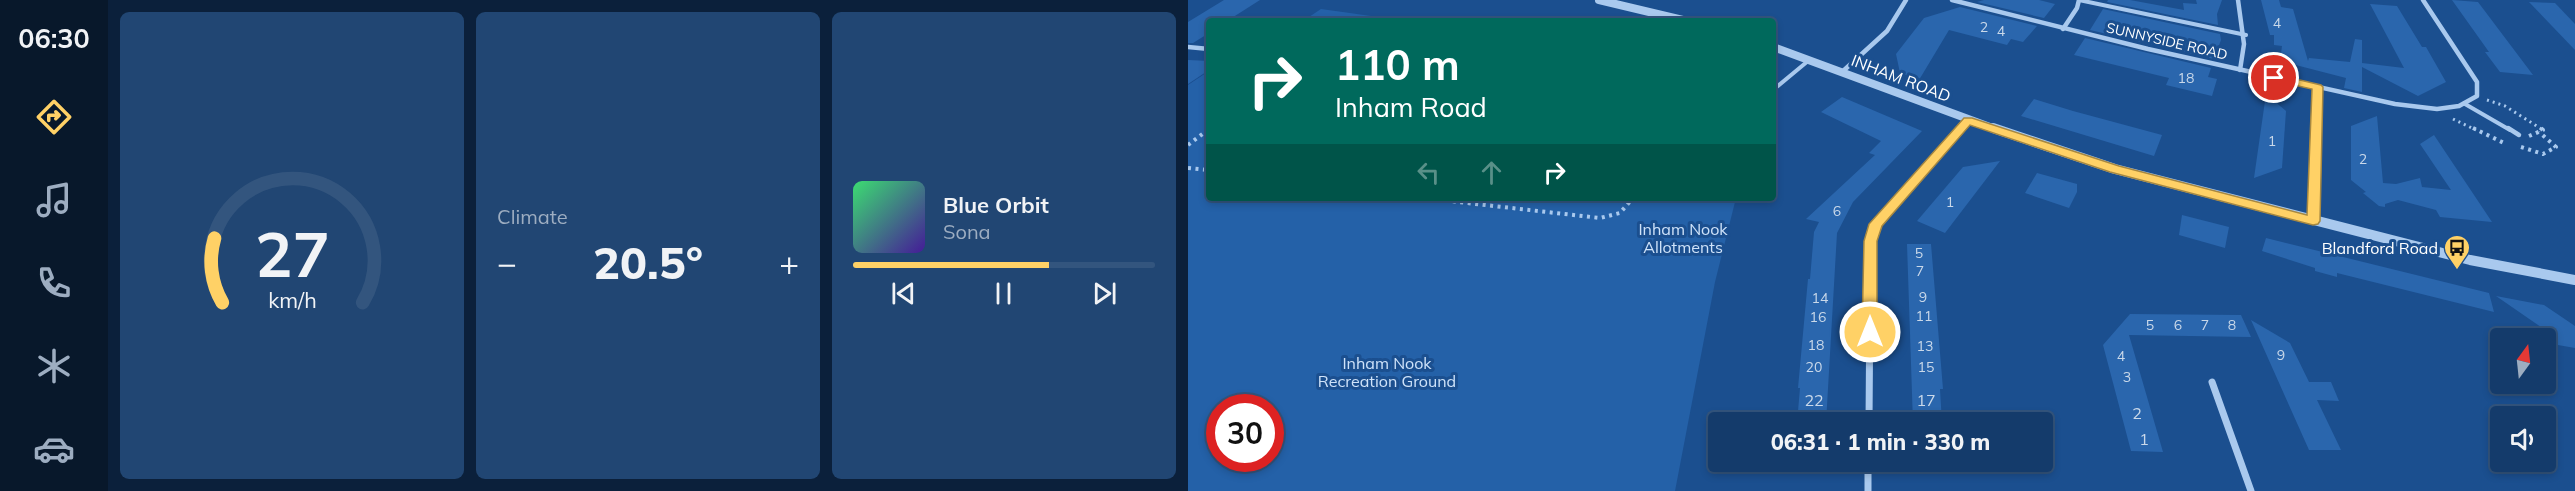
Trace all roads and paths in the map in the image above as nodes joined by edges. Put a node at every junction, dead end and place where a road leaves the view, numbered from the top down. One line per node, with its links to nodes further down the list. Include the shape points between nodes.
1 (1599, 0): 7 (street)
2 (1906, 0): 15 (street, via 1893,23)
3 (1952, 0): 8 (street, SUNNYSIDE ROAD)
4 (2079, 0): 8 (street); 9 (lane)
5 (2238, 0): 9 (street)
6 (2423, 0): 18 (street, via 2477,82 2477,96)
7 (1674, 18)
8 (2062, 29): 14 (street, SUNNYSIDE ROAD)
9 (2246, 35): 14 (street)
10 (1188, 47): 12 (street)
11 (1776, 48): 13 (street, INHAM ROAD)
12 (1206, 49)
13 (1809, 60): 15 (street, INHAM ROAD); 17 (lane)
14 (2240, 70): 16 (street, SUNNYSIDE ROAD)
15 (1842, 72): 19 (street, INHAM ROAD)
16 (2317, 87): 18 (street, SUNNYSIDE ROAD, via 2417,108); 29 (street)
17 (1776, 88)
18 (2465, 104): 22 (lane)
19 (1968, 120): 29 (street, INHAM ROAD, via 2115,169); 32 (street, via 1875,224 1871,241)
20 (1206, 131): 24 (path)
21 (2539, 132): 23 (path, via 2556,147 2543,154)
22 (2520, 135)
23 (2512, 144)
24 (1188, 145)
25 (1188, 168): 26 (path)
26 (1206, 170)
27 (1450, 201): 28 (path, via 1600,218 1627,210)
28 (1632, 201)
29 (2313, 221): 30 (street, INHAM ROAD, via 2470,260)
30 (2575, 280)
31 (2211, 382): 35 (street)
32 (1869, 412)
33 (1868, 472): 34 (street)
34 (1868, 491)
35 (2251, 491)

